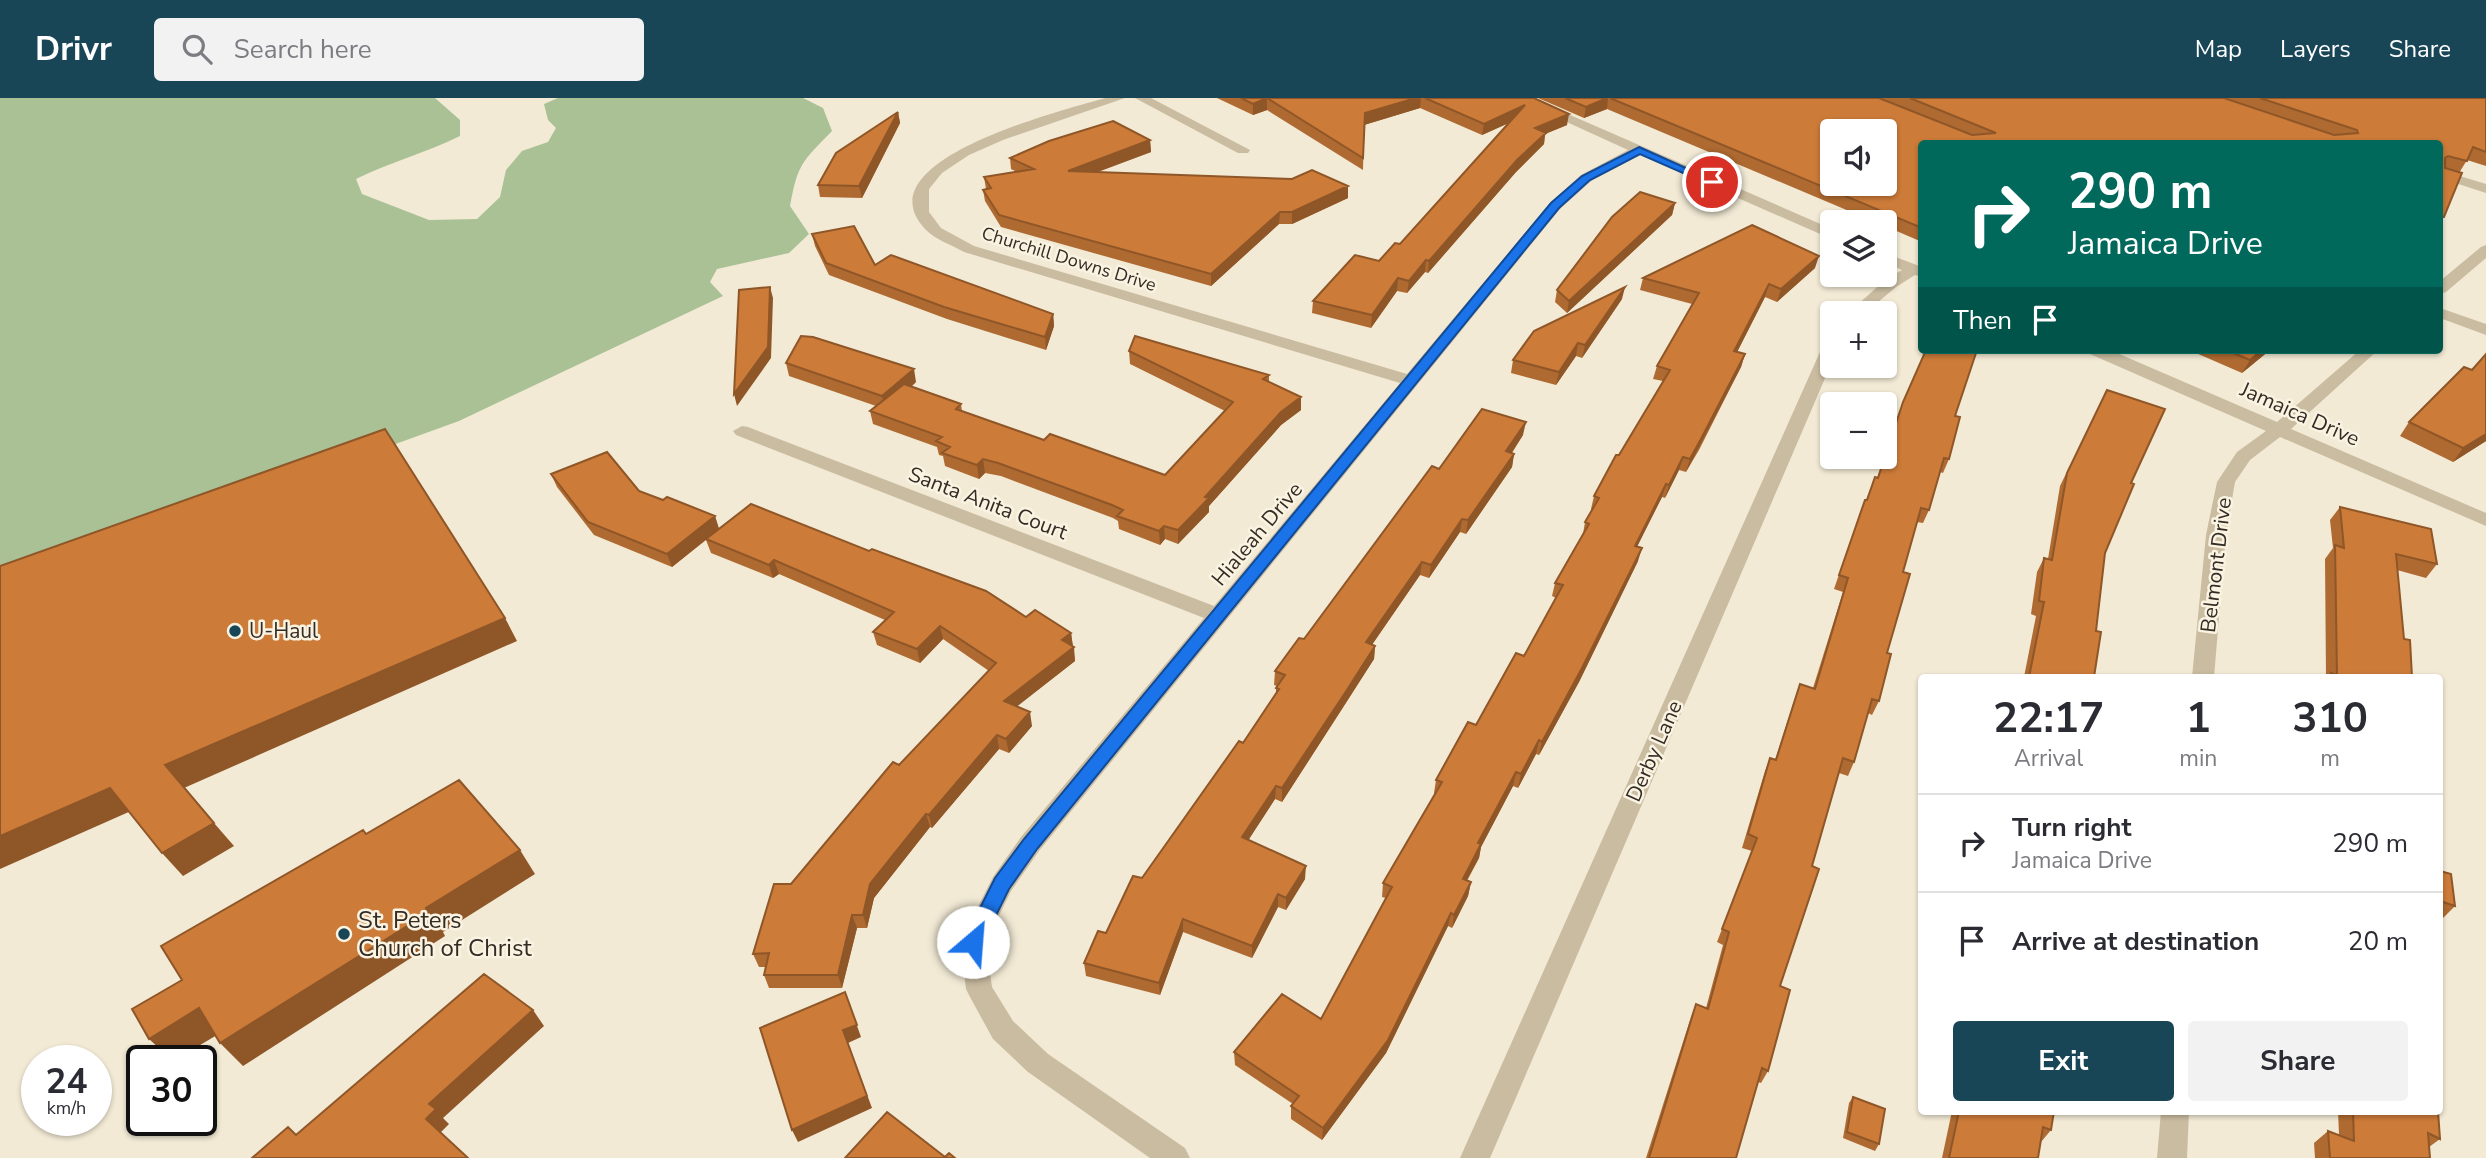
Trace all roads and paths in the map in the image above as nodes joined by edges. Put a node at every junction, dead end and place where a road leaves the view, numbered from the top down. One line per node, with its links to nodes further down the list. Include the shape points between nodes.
1 (1119, 98): 19 (street, Churchill Downs Drive, via 978,144 951,158 920,192 919,206 926,221 936,231 980,253)
2 (1141, 98): 4 (street)
3 (1520, 98): 5 (street)
4 (1243, 150)
5 (1639, 150): 8 (street); 19 (street, Hialeah Drive, via 1586,178 1555,206)
6 (2443, 175): 7 (street)
7 (2486, 189)
8 (1820, 229)
9 (2486, 250): 12 (street)
10 (1897, 263): 11 (street)
11 (1917, 272): 13 (street, via 1890,284)
12 (2443, 286)
13 (1870, 301)
14 (2443, 314): 15 (street)
15 (2486, 330)
16 (2105, 354): 20 (street, Jamaica Drive)
17 (2365, 354): 20 (street, Belmont Drive)
18 (1820, 370): 27 (street, Derby Lane)
19 (1413, 381): 23 (street, Hialeah Drive)
20 (2279, 430): 22 (street, Jamaica Drive); 24 (street, Belmont Drive, via 2244,456 2227,482 2216,535)
21 (742, 431): 23 (street, Santa Anita Court)
22 (2486, 520)
23 (1219, 616): 26 (street, Hialeah Drive, via 1030,844 1002,884 973,942 979,989 1003,1030 1038,1063)
24 (2203, 674)
25 (2175, 1115): 28 (street)
26 (1175, 1158)
27 (1475, 1158)
28 (2172, 1158)

